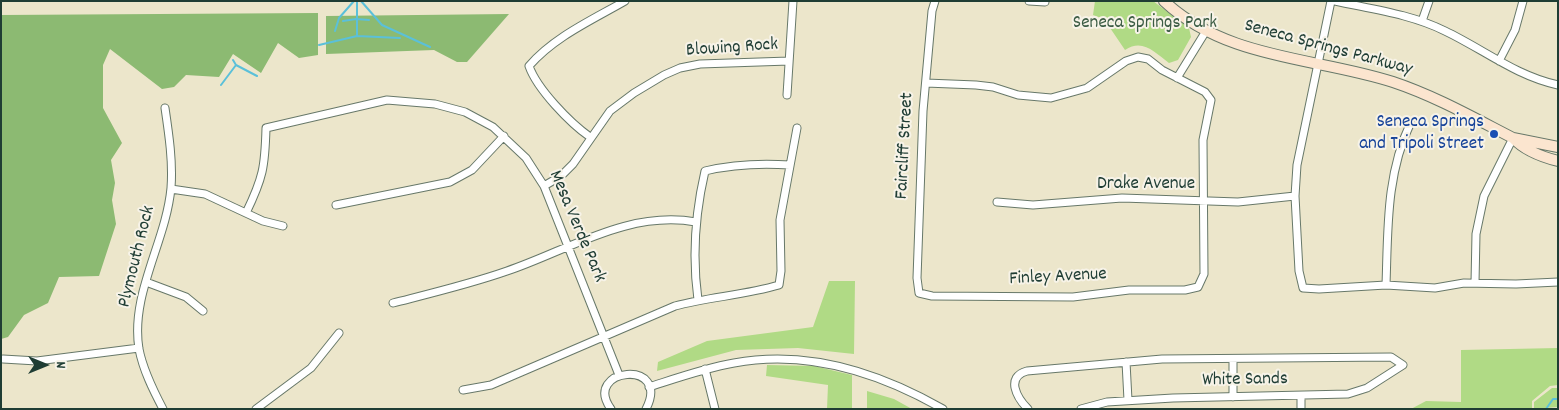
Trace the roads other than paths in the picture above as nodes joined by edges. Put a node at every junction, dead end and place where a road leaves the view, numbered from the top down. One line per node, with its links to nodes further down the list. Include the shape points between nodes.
1 (625, 1): 23 (street, via 556,42 540,53 530,66 533,78 568,118)
2 (793, 1): 12 (street)
3 (1029, 1): 9 (street)
4 (1164, 1): 11 (street, Seneca Springs Parkway)
5 (1333, 1): 10 (street); 14 (street)
6 (1429, 1): 10 (street)
7 (1523, 1): 13 (street, via 1515,30)
8 (934, 2): 16 (street, Faircliff Street)
9 (1045, 2)
10 (1422, 21): 13 (street)
11 (1206, 31): 14 (street, Seneca Springs Parkway, via 1245,47); 15 (street)
12 (789, 61): 18 (street); 23 (street, Blowing Rock, via 700,64 680,68 620,102)
13 (1499, 61): 17 (street, via 1522,74)
14 (1319, 64): 24 (street, Seneca Springs Parkway, via 1423,92); 30 (street, via 1297,165)
15 (1177, 78): 16 (street, via 1148,59 1138,57 1126,61 1087,88 1051,98 976,85); 31 (street, via 1205,92 1211,100 1203,140)
16 (926, 83): 42 (street, Faircliff Street, via 920,161 917,278)
17 (1558, 85)
18 (786, 95)
19 (165, 108): 29 (street, Plymouth Rock, via 170,137)
20 (1411, 122): 41 (street, via 1400,145 1390,186)
21 (797, 128): 27 (street)
22 (504, 136): 28 (street, Mesa Verde Park, via 526,158); 33 (street, via 472,170 450,182); 34 (street, Mesa Verde Park, via 465,112 404,100 366,104 266,128 262,179)
23 (590, 137): 28 (street, Blowing Rock, via 573,164)
24 (1513, 138): 25 (street, Seneca Springs Parkway); 26 (street, Seneca Springs Parkway, via 1532,152); 39 (street, via 1482,205 1476,234)
25 (1558, 147)
26 (1558, 161)
27 (790, 166): 35 (street, via 734,164 705,171); 43 (street, via 780,220 779,285)
28 (544, 186): 37 (street, Mesa Verde Park)
29 (171, 189): 34 (street, via 205,194); 38 (street, Plymouth Rock)
30 (1295, 196): 31 (street, Drake Avenue, via 1238,202); 41 (street, via 1299,271 1303,288)
31 (1204, 201): 32 (street, Drake Avenue, via 1122,198 1033,205); 42 (street, Finley Avenue, via 1204,274 1198,287 1129,290 1073,297)
32 (996, 202)
33 (336, 205)
34 (246, 213): 36 (street)
35 (696, 222): 37 (street, via 679,219 640,222); 43 (street)
36 (284, 226)
37 (568, 246): 44 (street, via 477,281); 47 (street, Mesa Verde Park)
38 (146, 282): 45 (street, via 186,297); 48 (street, Plymouth Rock, via 139,321)
39 (1475, 282): 40 (street); 41 (street, via 1435,288)
40 (1557, 282)
41 (1386, 285)
42 (920, 293)
43 (698, 300): 47 (street, via 675,306)
44 (393, 303)
45 (202, 311)
46 (338, 334): 61 (street, via 311,368)
47 (604, 336): 53 (street, Mesa Verde Park); 55 (street, via 491,385)
48 (139, 348): 50 (street, via 37,361); 60 (street, Plymouth Rock)
49 (1233, 358): 51 (street); 56 (street, White Sands, via 1391,357 1402,365 1358,391); 57 (street)
50 (4, 359)
51 (1126, 362): 58 (street); 65 (street, via 1022,372 1016,377 1016,394)
52 (704, 369): 54 (street); 63 (street); 64 (street, via 760,360 811,361 878,377)
53 (619, 375): 54 (street, via 640,376); 59 (street, via 609,385)
54 (649, 387): 62 (street, via 650,402)
55 (464, 390)
56 (1301, 396): 57 (street, White Sands); 67 (street)
57 (1233, 397): 58 (street, White Sands)
58 (1128, 400): 66 (street, White Sands)
59 (607, 408)
60 (163, 409)
61 (256, 409)
62 (646, 409)
63 (715, 409)
64 (943, 409)
65 (1028, 409)
66 (1081, 409)
67 (1301, 409)

